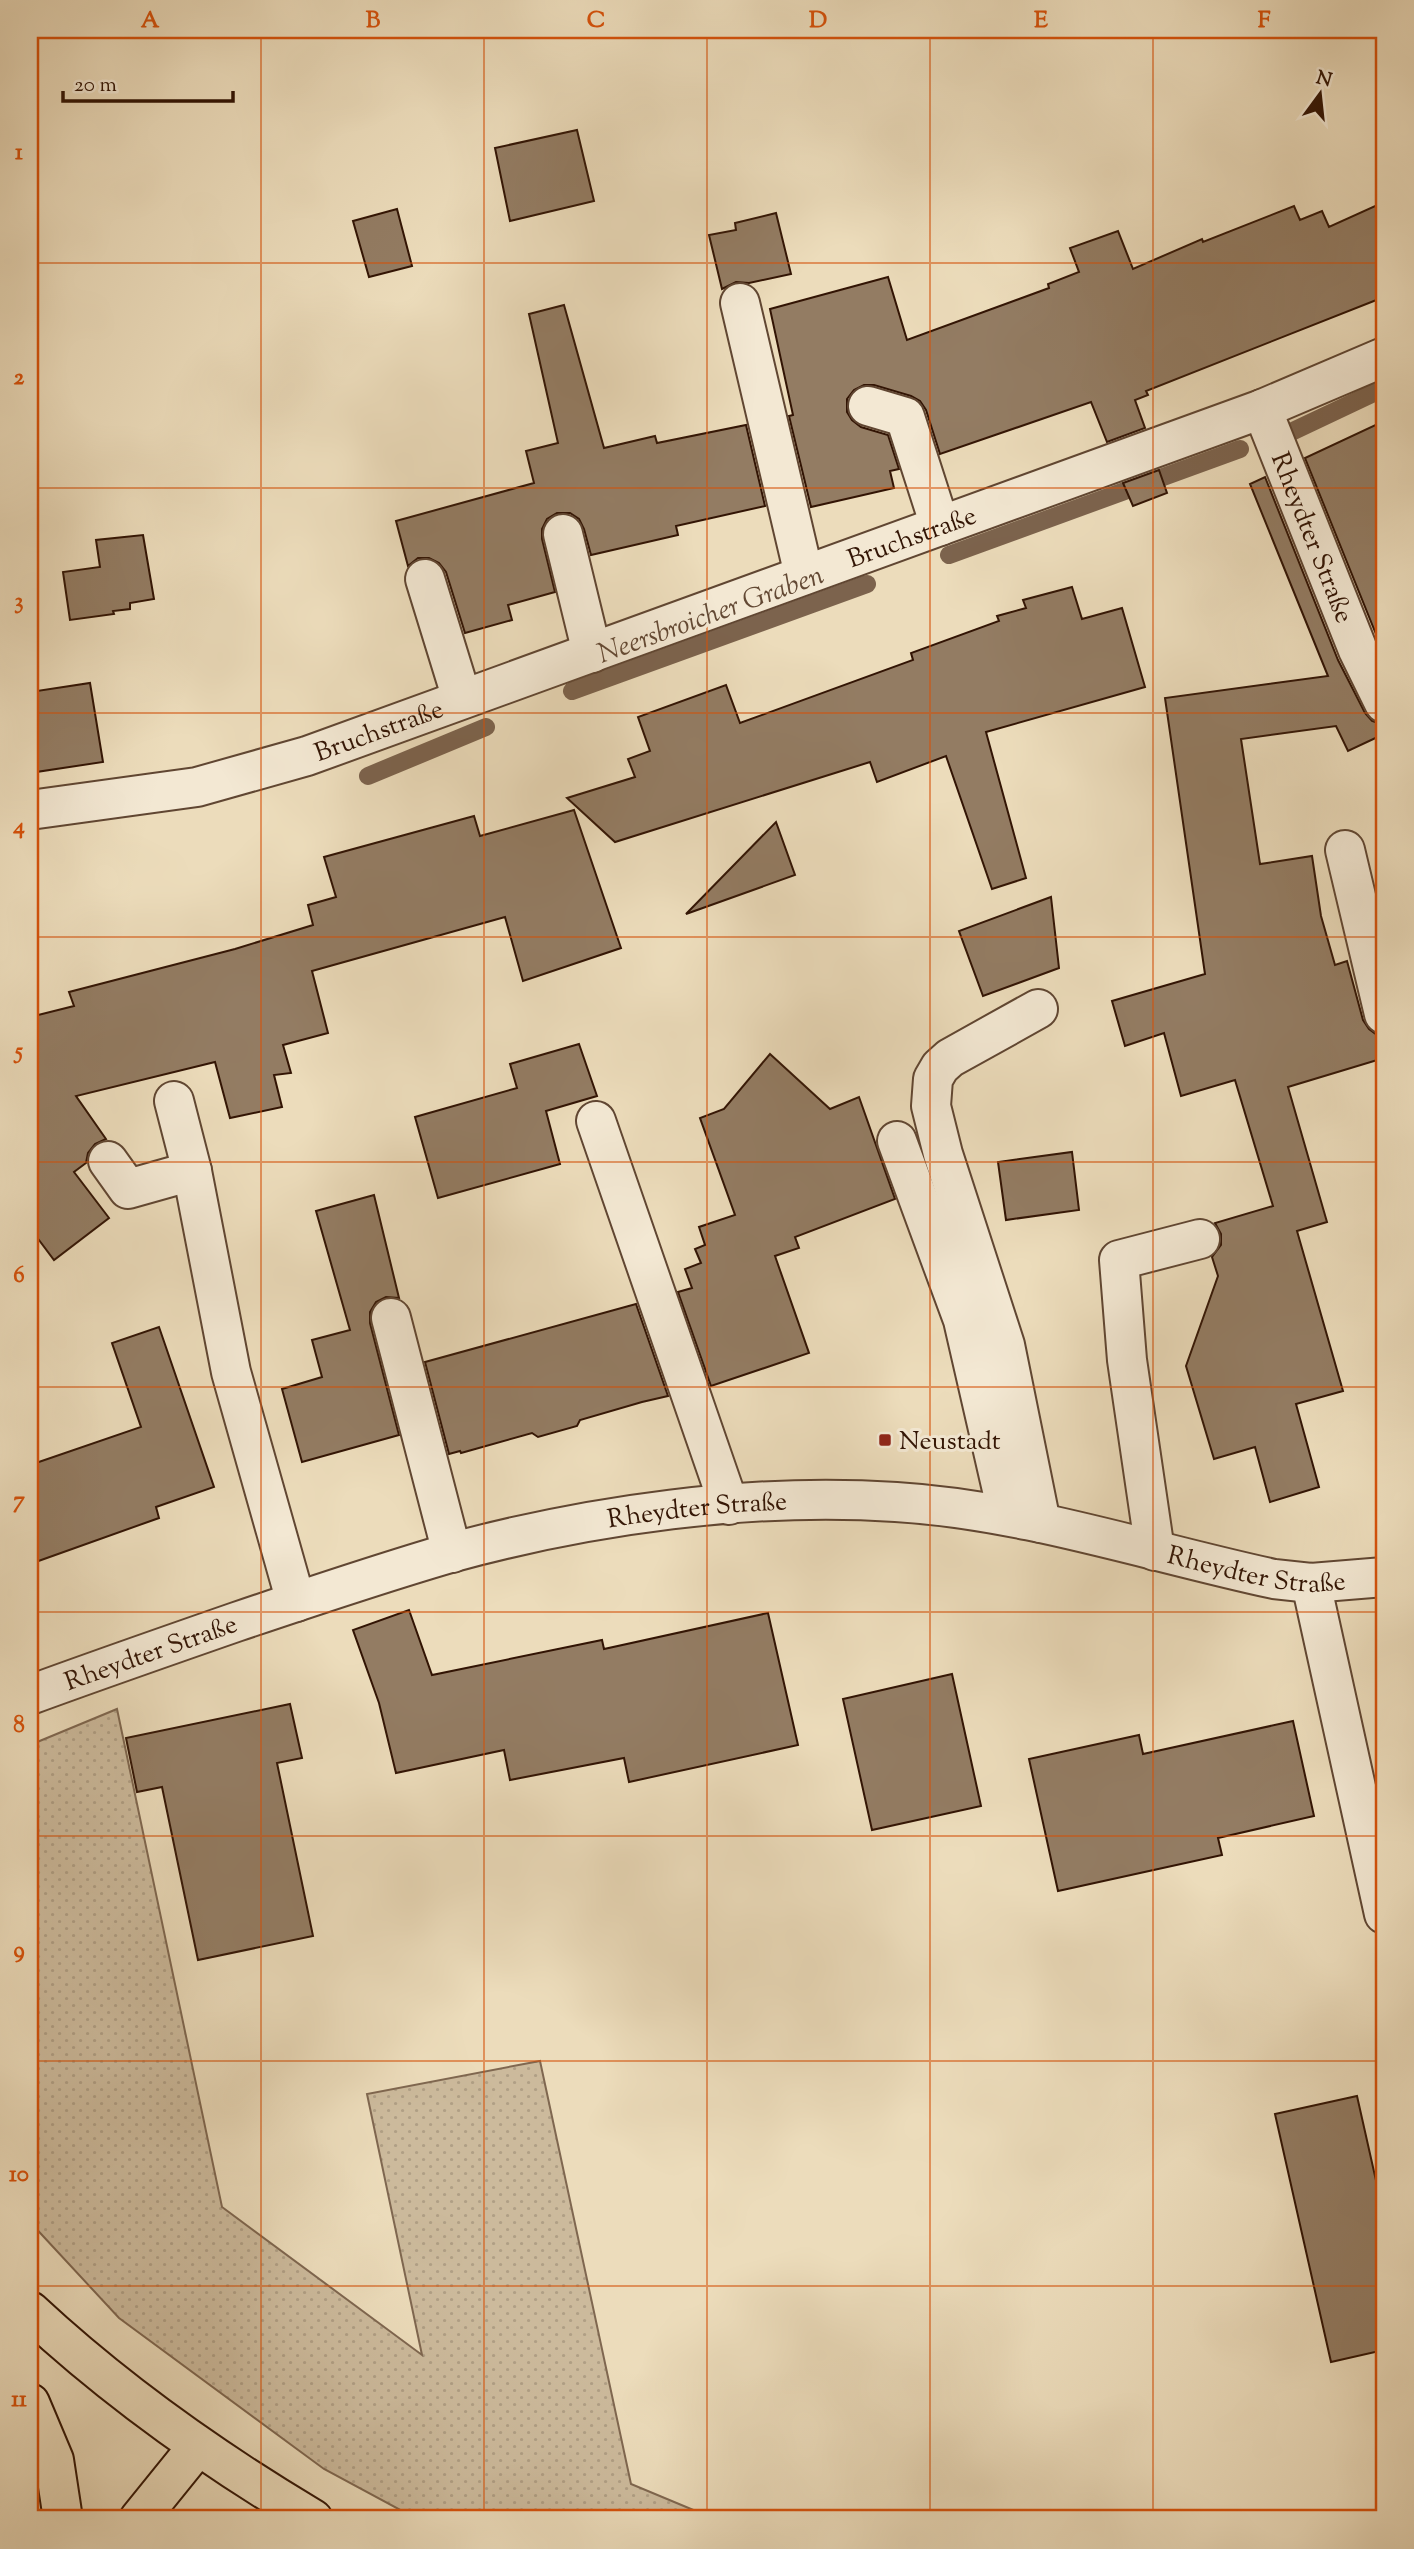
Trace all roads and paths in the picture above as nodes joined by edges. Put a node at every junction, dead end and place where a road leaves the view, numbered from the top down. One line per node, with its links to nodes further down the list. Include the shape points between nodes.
1 (740, 303): 7 (street)
2 (1384, 357): 4 (street, Bruchstraße)
3 (869, 405): 5 (street, via 905,417)
4 (1262, 409): 5 (street, Bruchstraße); 11 (street, Rheydter Straße, via 1358,650)
5 (940, 526): 7 (street, Bruchstraße)
6 (563, 534): 9 (street)
7 (804, 575): 9 (street, Bruchstraße)
8 (425, 579): 10 (street)
9 (592, 653): 10 (street, Bruchstraße)
10 (462, 699): 12 (street, Bruchstraße, via 307,756 197,787)
11 (1384, 703)
12 (30, 810)
13 (1345, 849): 15 (street)
14 (1038, 1009): 24 (street, via 950,1058 940,1067 930,1092 943,1154 1004,1345)
15 (1384, 1014)
16 (174, 1101): 20 (street)
17 (596, 1121): 23 (street)
18 (897, 1141): 24 (street, via 963,1320)
19 (108, 1161): 20 (street, via 128,1189)
20 (192, 1171): 29 (street, via 231,1372)
21 (1200, 1239): 25 (street, via 1119,1260 1127,1360)
22 (391, 1318): 26 (street)
23 (729, 1505): 24 (street, Rheydter Straße, via 895,1502); 26 (street, Rheydter Straße, via 553,1529)
24 (1024, 1520): 25 (street, Rheydter Straße)
25 (1155, 1551): 28 (street, Rheydter Straße)
26 (452, 1553): 29 (street, Rheydter Straße)
27 (1384, 1577): 28 (street, Rheydter Straße)
28 (1311, 1583): 31 (street)
29 (296, 1602): 30 (street, Rheydter Straße)
30 (30, 1695)
31 (1384, 1914)
32 (30, 2311): 34 (main road, via 90,2365)
33 (30, 2403): 35 (main road, via 54,2460)
34 (198, 2446): 36 (main road); 37 (main road)
35 (63, 2519)
36 (139, 2519)
37 (313, 2519)

